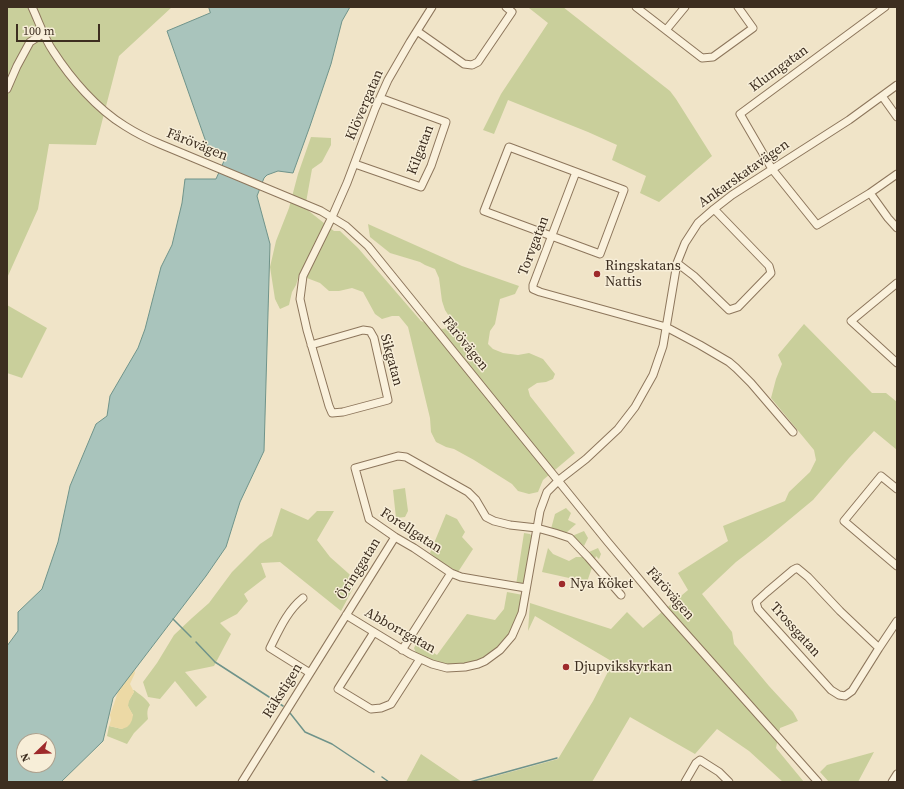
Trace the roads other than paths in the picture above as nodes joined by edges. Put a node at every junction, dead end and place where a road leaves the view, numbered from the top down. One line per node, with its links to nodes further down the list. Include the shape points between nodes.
1 (32, 7): 10 (street, Fårövägen)
2 (432, 7): 9 (street, Klövergatan)
3 (506, 7): 9 (street, via 512,12 478,62 472,65 464,64)
4 (636, 7): 8 (street)
5 (685, 7): 8 (street)
6 (738, 7): 8 (street, via 753,28 713,57 702,58)
7 (885, 7): 17 (street, Klumgatan, via 740,114)
8 (666, 30)
9 (417, 31): 14 (street, Klövergatan)
10 (44, 33): 12 (street, via 30,42); 22 (street, Fårövägen, via 52,50 84,90 103,110 124,125 148,139)
11 (897, 86): 13 (street, Ankarskatavägen)
12 (7, 90)
13 (882, 96): 15 (street); 17 (street, Ankarskatavägen)
14 (380, 98): 16 (street, Klövergatan); 16 (street, Kilgatan, via 446,122 431,166 421,187)
15 (897, 117)
16 (355, 164): 22 (street, Klövergatan)
17 (772, 169): 20 (street, via 816,225); 21 (street, Ankarskatavägen)
18 (576, 172): 24 (street, Torvgatan); 24 (street, via 624,190 600,254); 24 (street, via 509,147 484,211)
19 (897, 174): 20 (street)
20 (870, 193): 23 (street)
21 (714, 209): 25 (street, Ankarskatavägen, via 698,223 684,243); 25 (street, via 769,266 771,273 738,307 730,310)
22 (332, 217): 28 (street, Sikgatan, via 303,276 300,299); 31 (street, Fårövägen, via 368,246)
23 (897, 228)
24 (551, 237): 27 (street, Torvgatan, via 533,289)
25 (677, 263): 27 (street, Ankarskatavägen)
26 (897, 283): 29 (street, via 851,321)
27 (666, 327): 30 (street, via 729,362 751,383); 31 (street, Ankarskatavägen, via 663,346 653,375 635,407 618,429 586,459)
28 (311, 345): 28 (street, Sikgatan, via 332,413 388,400 374,338 370,331 363,330)
29 (897, 363)
30 (792, 432)
31 (558, 480): 33 (street, Abborrgatan, via 547,492); 51 (street, Fårövägen, via 666,610)
32 (897, 489): 35 (street, via 881,476 844,521)
33 (537, 528): 34 (street, Forellgatan, via 510,525 486,517 468,492 406,456 398,456 355,468 369,519); 37 (street, Abborrgatan); 38 (street, via 570,538)
34 (395, 537): 36 (street, Forellgatan); 40 (street, Öringgatan)
35 (897, 566)
36 (451, 573): 37 (street, Forellgatan); 44 (street)
37 (526, 588): 45 (street, Abborrgatan, via 522,613 512,636 500,650 485,660 465,667 447,668)
38 (621, 595)
39 (303, 598): 46 (street, via 295,604 281,625 270,648)
40 (346, 615): 42 (street, Abborrgatan); 46 (street, Räkstigen)
41 (897, 621): 43 (street, Trossgatan)
42 (374, 632): 44 (street, Abborrgatan); 45 (street, via 338,689 371,709 391,704)
43 (879, 648): 43 (street, Trossgatan, via 852,691 845,696 839,695 831,690 758,609 756,602 797,568)
44 (402, 650): 45 (street, Abborrgatan)
45 (420, 659)
46 (310, 673): 48 (street, Räkstigen)
47 (897, 774): 52 (street)
48 (242, 782)
49 (685, 782): 50 (street, via 700,760)
50 (729, 782)
51 (818, 782)
52 (892, 782)

